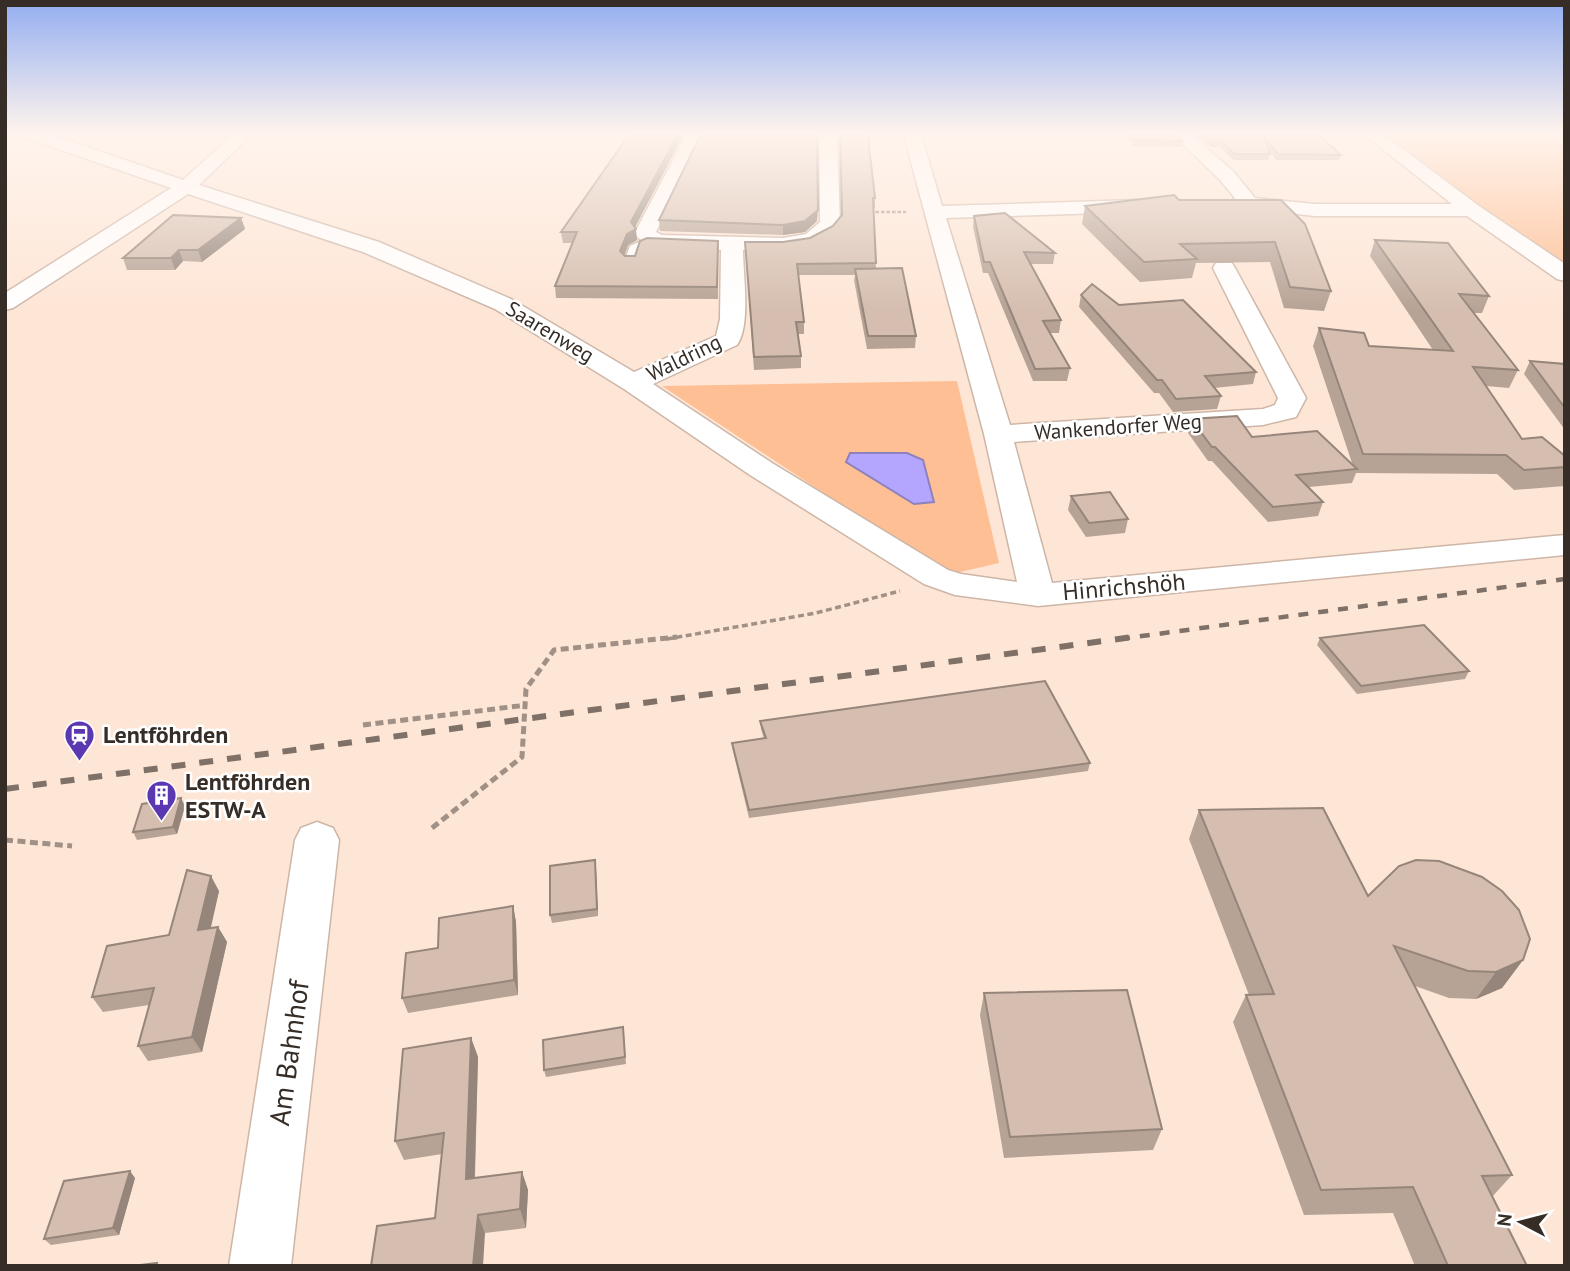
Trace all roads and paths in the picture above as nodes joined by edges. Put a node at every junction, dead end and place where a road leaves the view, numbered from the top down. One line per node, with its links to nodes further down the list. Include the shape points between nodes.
1 (179, 191): 19 (street)
2 (199, 191): 20 (street, Saarenweg, via 372,247 496,300)
3 (666, 191): 14 (street, via 645,234)
4 (829, 191): 12 (street)
5 (928, 191): 13 (street, Hinrichshöh)
6 (1239, 191): 8 (street)
7 (1447, 191): 11 (street)
8 (1248, 202): 9 (street); 11 (street, via 1315,210)
9 (1220, 203)
10 (1152, 205): 13 (street)
11 (1472, 210): 18 (street)
12 (830, 212): 13 (path); 15 (street, via 830,224 812,240)
13 (934, 212): 21 (street, Hinrichshöh)
14 (653, 239): 15 (street); 16 (lane, via 634,248)
15 (732, 245): 20 (street, Waldring, via 728,340)
16 (630, 263)
17 (1224, 268): 21 (street, Wankendorfer Weg, via 1292,398 1286,411 1263,417)
18 (1565, 274)
19 (5, 303)
20 (633, 383): 23 (street, Saarenweg)
21 (998, 434): 24 (street, Hinrichshöh)
22 (1565, 545): 24 (street, Hinrichshöh)
23 (936, 577): 24 (street, Saarenweg, via 955,584); 25 (path, via 922,586 816,613 662,640 554,650 526,689)
24 (1038, 595)
25 (527, 705): 26 (path); 27 (path, via 522,757)
26 (363, 725)
27 (432, 828)
28 (5, 840): 30 (path)
29 (317, 840): 31 (street, Am Bahnhof)
30 (72, 846)
31 (260, 1266)

